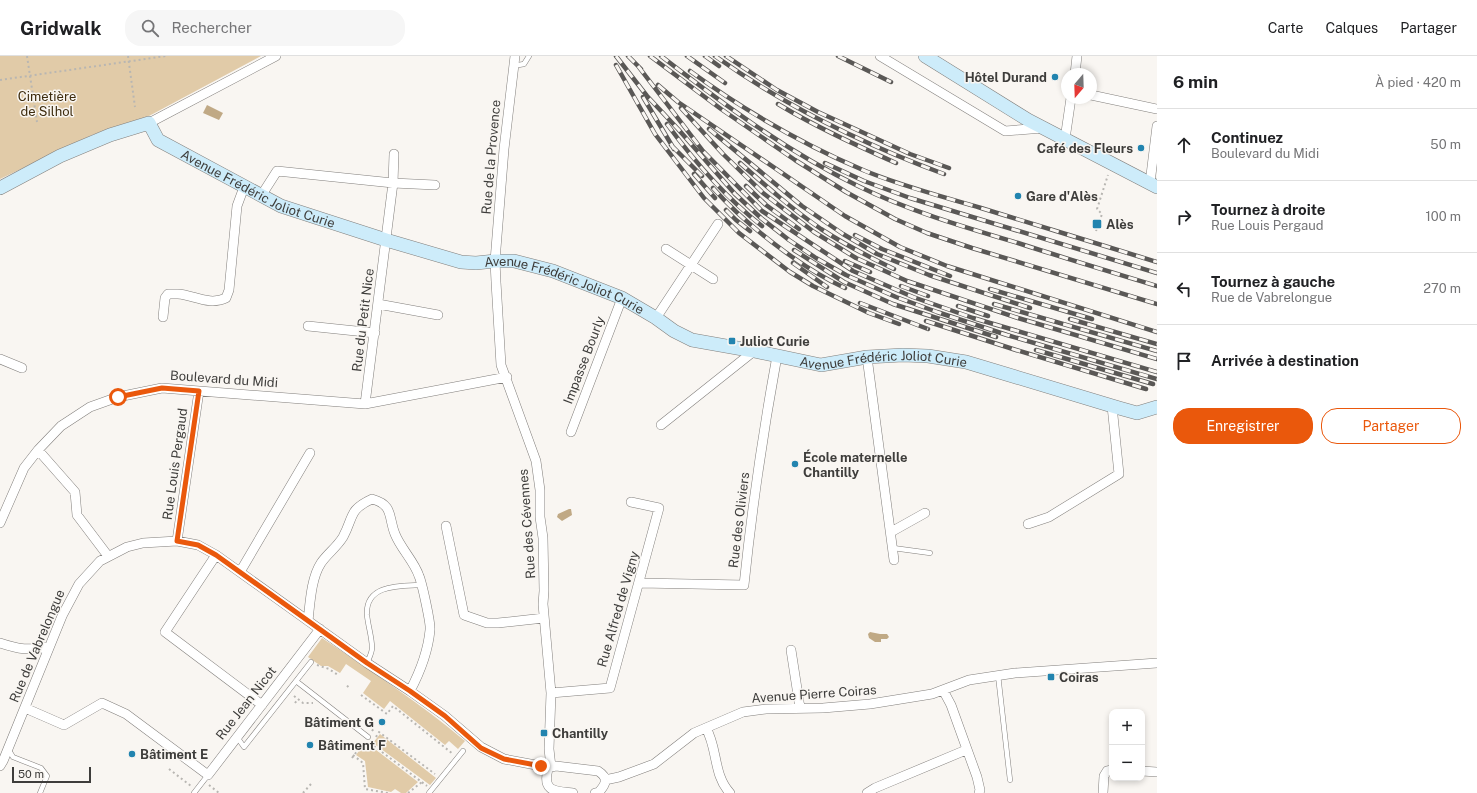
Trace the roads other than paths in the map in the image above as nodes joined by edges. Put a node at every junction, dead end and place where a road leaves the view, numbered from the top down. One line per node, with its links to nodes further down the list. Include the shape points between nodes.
1 (276, 56): 12 (street)
2 (515, 56): 7 (street, Rue de la Provence)
3 (529, 56): 7 (lane, via 524,64)
4 (880, 56): 14 (street, via 1005,131)
5 (925, 56): 14 (street)
6 (1077, 56): 8 (street)
7 (513, 66): 26 (street, Rue de la Provence)
8 (1076, 68)
9 (1097, 95): 11 (street)
10 (1070, 104): 15 (street)
11 (1157, 109)
12 (149, 123): 20 (street, Avenue Frédéric Joliot Curie, via 158,140); 21 (street, via 110,135 60,156)
13 (1157, 126): 19 (street)
14 (1044, 128): 15 (street)
15 (1064, 139): 19 (street)
16 (394, 154): 17 (street, Rue du Petit Nice)
17 (393, 183): 18 (street); 22 (street, via 277,171); 24 (street, Rue du Petit Nice)
18 (435, 185)
19 (1154, 185)
20 (244, 187): 22 (street, Avenue Frédéric Joliot Curie); 32 (street, via 237,206 229,290 226,298 212,302 168,294 165,298)
21 (0, 188)
22 (261, 196): 24 (street, Avenue Frédéric Joliot Curie, via 281,206)
23 (718, 224): 27 (street)
24 (386, 240): 26 (street, Avenue Frédéric Joliot Curie, via 461,262); 30 (street, Rue du Petit Nice)
25 (666, 249): 27 (street)
26 (495, 261): 29 (street, Avenue Frédéric Joliot Curie, via 514,261 553,270); 41 (street, Rue des Cévennes, via 501,365)
27 (692, 264): 28 (street); 33 (street)
28 (714, 279)
29 (622, 298): 33 (street, Avenue Frédéric Joliot Curie); 47 (street, Impasse Bourly)
30 (378, 304): 31 (street); 35 (street, Rue du Petit Nice)
31 (438, 315)
32 (163, 317)
33 (656, 318): 36 (street, Avenue Frédéric Joliot Curie, via 692,340)
34 (308, 326): 35 (street)
35 (375, 333): 43 (street, Rue du Petit Nice)
36 (754, 351): 37 (street, Avenue Frédéric Joliot Curie); 46 (street)
37 (777, 356): 38 (street, Avenue Frédéric Joliot Curie, via 821,365); 63 (street, Rue des Oliviers, via 752,506 744,585)
38 (868, 357): 44 (street, Avenue Frédéric Joliot Curie, via 928,356 966,362); 55 (street)
39 (0, 359): 40 (street)
40 (22, 368)
41 (507, 378): 43 (street, Boulevard du Midi); 65 (street, Rue des Cévennes, via 536,461 544,546)
42 (199, 391): 43 (street, Boulevard du Midi); 48 (street, Boulevard du Midi, via 162,388 118,397 90,407 61,426); 56 (street, Rue Louis Pergaud)
43 (365, 404)
44 (1112, 406): 45 (street, Avenue Frédéric Joliot Curie, via 1137,413); 53 (street, via 1119,474 1049,517)
45 (1157, 407)
46 (661, 425)
47 (571, 432)
48 (38, 450): 52 (street, Boulevard du Midi, via 24,468); 60 (street, via 75,492 77,515)
49 (310, 453): 62 (street)
50 (631, 502): 63 (street, Rue Alfred de Vigny, via 659,508)
51 (925, 513): 55 (street)
52 (0, 523)
53 (1028, 524)
54 (446, 526): 65 (street, via 464,615 498,624)
55 (891, 532): 57 (street)
56 (177, 541): 59 (street, Rue de Vabrelongue, via 198,545); 60 (street, Rue de Vabrelongue, via 143,543)
57 (893, 548): 58 (lane); 61 (street)
58 (930, 553)
59 (216, 555): 62 (street, Rue de Vabrelongue); 79 (street, via 164,632)
60 (108, 556): 69 (street, Rue de Vabrelongue, via 79,584)
61 (894, 560)
62 (240, 572): 66 (street, Rue de Vabrelongue)
63 (640, 583): 78 (street, Rue Alfred de Vigny, via 610,688)
64 (421, 585): 66 (street, via 419,576 394,533 389,512 381,502 372,499 353,512 342,538 320,564 312,589); 72 (lane, via 394,586 376,592 370,599 367,613 372,649); 77 (street, via 431,629 422,668)
65 (544, 618): 78 (street, Rue des Cévennes)
66 (308, 621): 67 (street, Rue de Vabrelongue)
67 (320, 629): 72 (street, Rue de Vabrelongue); 79 (street, Rue Jean Nicot)
68 (0, 642): 69 (street, via 28,650)
69 (49, 647): 80 (street, Rue de Vabrelongue)
70 (791, 650): 81 (street)
71 (311, 662): 75 (lane)
72 (367, 663): 77 (street, Rue de Vabrelongue)
73 (1157, 663): 74 (street, Avenue Pierre Coiras)
74 (998, 675): 76 (street, Avenue Pierre Coiras, via 969,680); 94 (lane)
75 (296, 681): 83 (lane, via 244,747); 84 (lane)
76 (943, 690): 81 (street, Avenue Pierre Coiras, via 870,704); 86 (street, via 951,705)
77 (410, 691): 89 (street, Rue de Vabrelongue, via 445,716 481,748 504,759)
78 (551, 693): 89 (street, Rue des Cévennes)
79 (262, 705): 83 (street, Rue Jean Nicot)
80 (25, 708): 85 (street, Rue de Vabrelongue); 93 (street, via 64,725 102,703 126,714)
81 (800, 708): 82 (street, Avenue Pierre Coiras, via 743,712)
82 (706, 728): 95 (street, Avenue Pierre Coiras, via 694,733 654,764 619,777); 102 (street, via 710,734 719,773)
83 (237, 737): 93 (street, Rue Jean Nicot)
84 (367, 738)
85 (8, 749): 88 (street, Rue de Vabrelongue); 98 (lane, via 13,757 44,771 47,776)
86 (966, 750): 103 (street); 104 (street, via 977,778)
87 (463, 751): 96 (lane)
88 (0, 766)
89 (550, 768): 95 (street, Rue de Vabrelongue, via 556,766 598,771 603,774); 97 (street, Rue des Cévennes, via 546,783)
90 (1109, 771): 105 (street, via 1104,776)
91 (1145, 771): 92 (street)
92 (1157, 772)
93 (208, 780): 99 (lane)
94 (1010, 780)
95 (606, 786): 101 (street)
96 (431, 791)
97 (550, 791): 100 (street)
98 (40, 793)
99 (194, 793)
100 (573, 793)
101 (595, 793)
102 (730, 793)
103 (867, 793)
104 (979, 793)
105 (1103, 793)

